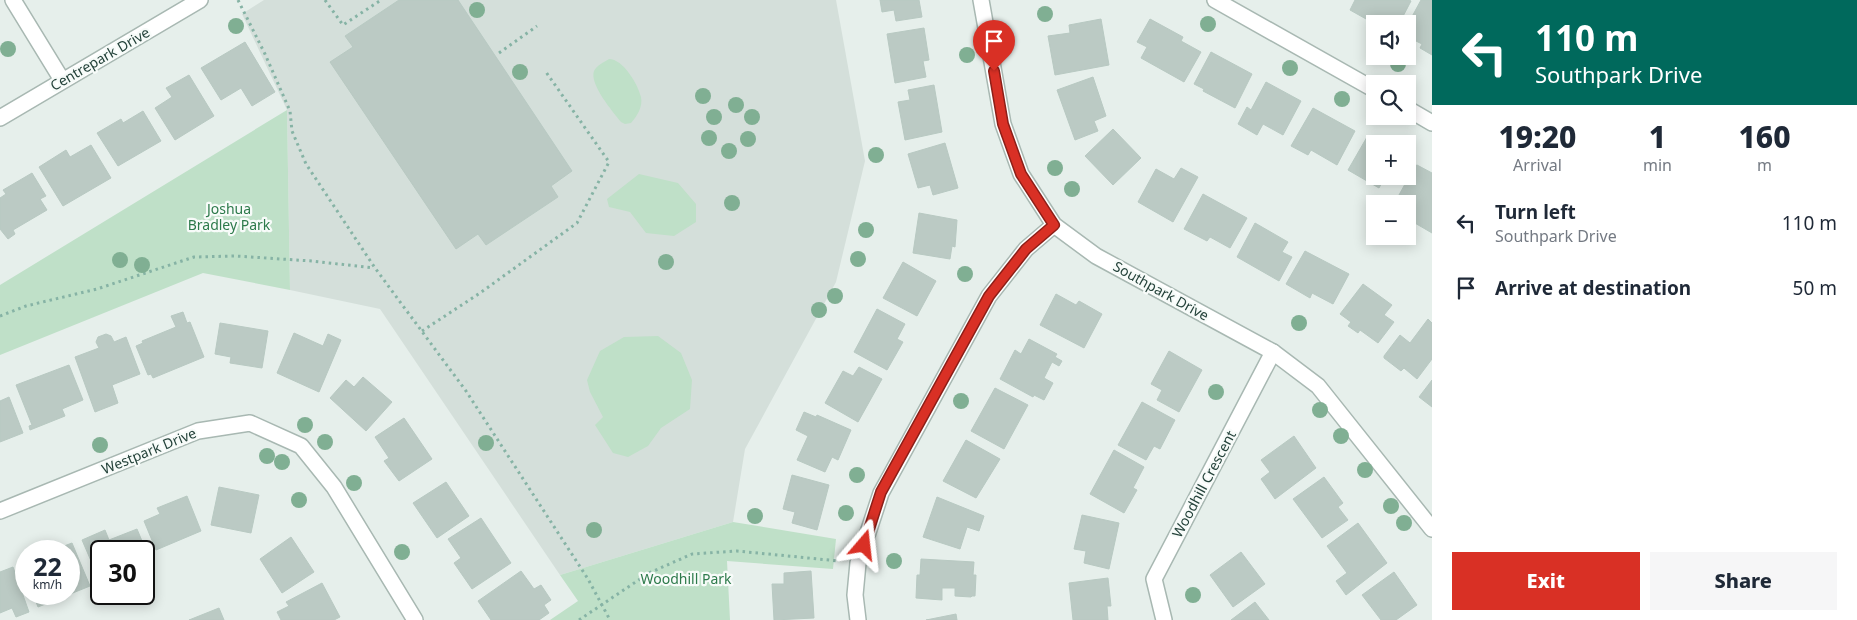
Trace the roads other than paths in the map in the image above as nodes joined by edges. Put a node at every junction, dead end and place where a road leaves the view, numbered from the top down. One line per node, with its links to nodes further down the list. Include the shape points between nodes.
1 (13, 0): 5 (street)
2 (200, 0): 5 (street, Centrepark Drive)
3 (981, 0): 10 (street, Southpark Drive, via 1003,124 1021,174)
4 (1215, 0): 6 (street)
5 (62, 80): 8 (street, Centrepark Drive)
6 (1366, 85)
7 (1416, 114): 9 (street)
8 (0, 118)
9 (1432, 123)
10 (1054, 225): 11 (street, Southpark Drive, via 1096,256); 15 (street, via 1026,249 989,296 881,492 858,563 855,595)
11 (1273, 352): 13 (street, Southpark Drive, via 1318,386); 16 (street, Woodhill Crescent, via 1154,579)
12 (0, 511): 14 (street, Westpark Drive, via 198,431 250,423 301,446 334,487)
13 (1432, 529)
14 (415, 620)
15 (858, 620)
16 (1164, 620)

